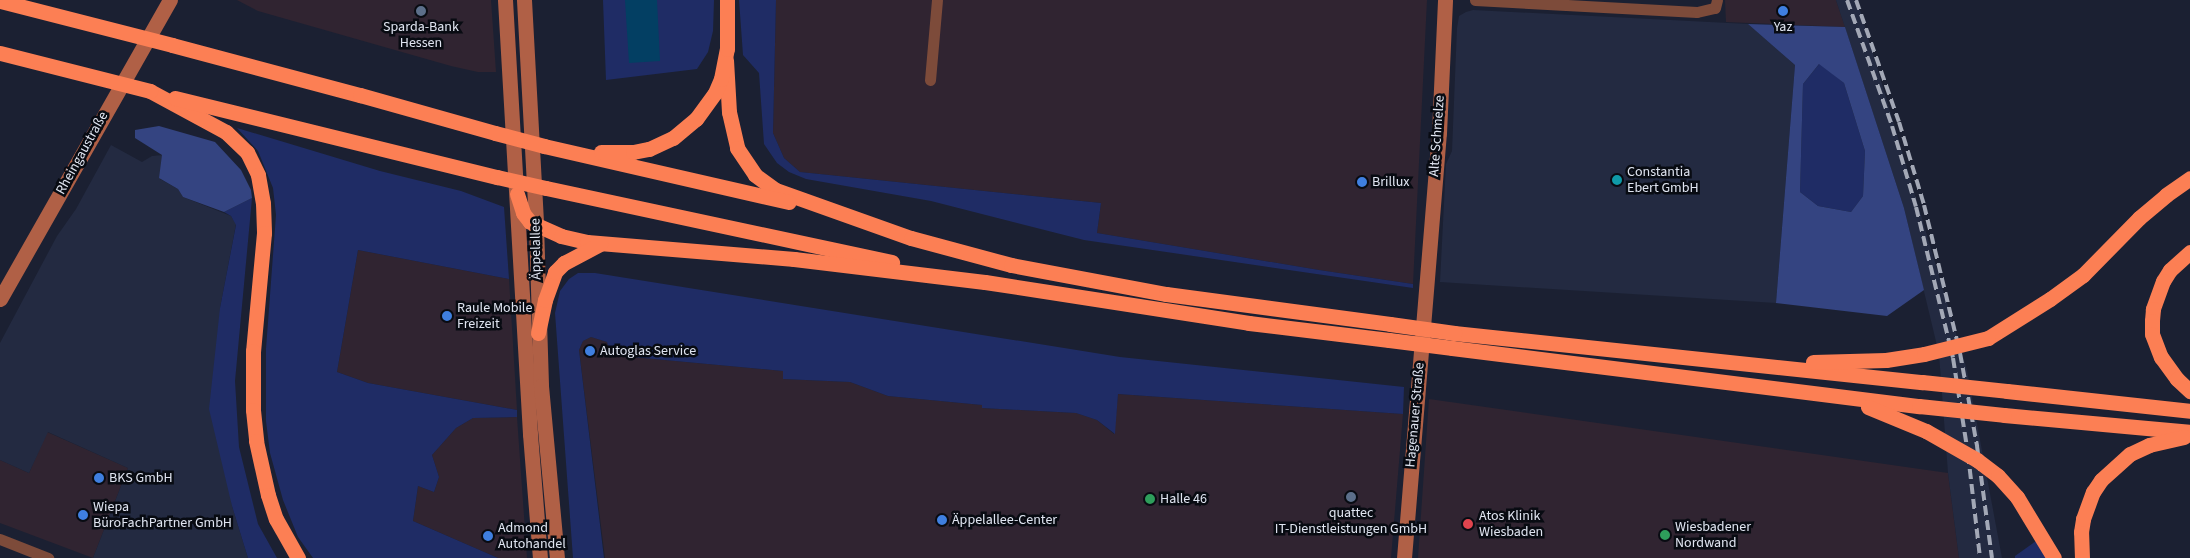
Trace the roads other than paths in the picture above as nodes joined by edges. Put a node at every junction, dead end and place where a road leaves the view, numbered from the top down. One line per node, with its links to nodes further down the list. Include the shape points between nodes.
1 (505, 0): 16 (main road, Äppelallee)
2 (524, 0): 18 (main road, Äppelallee)
3 (726, 0): 11 (highway)
4 (937, 0): 12 (street)
5 (1445, 0): 21 (main road, Alte Schmelze)
6 (1476, 0): 9 (street, via 1697,12)
7 (0, 1): 14 (highway, bridge)
8 (167, 2): 23 (main road, Rheingaustraße)
9 (1716, 4)
10 (0, 54): 13 (highway, bridge)
11 (726, 60): 14 (highway, via 721,79 707,105 686,129 662,145 649,150 617,153); 17 (highway, via 732,131 747,165 776,190)
12 (930, 80)
13 (150, 91): 22 (highway, bridge, via 497,177); 33 (highway, via 226,132 247,152 258,175 264,233 253,351 254,425 268,495 276,519)
14 (544, 146): 17 (highway)
15 (2190, 178): 26 (highway, bridge, via 2139,218 2082,275 1988,338 1886,360)
16 (517, 194): 18 (highway, via 525,217); 34 (main road, Äppelallee)
17 (850, 216): 25 (highway, bridge, via 939,247 1011,264 1166,294 1390,324)
18 (536, 225): 19 (highway, via 561,236); 24 (main road, Äppelallee)
19 (600, 244): 22 (highway, via 794,259); 24 (highway, via 564,263 556,272 544,300)
20 (2190, 252): 27 (highway, via 2163,281 2157,294 2152,334 2161,357)
21 (1427, 271): 36 (main road, Hagenauer Straße)
22 (985, 282): 25 (highway, bridge, via 1250,323 1389,340)
23 (0, 299)
24 (538, 333): 35 (main road, Äppelallee)
25 (1453, 340): 26 (highway); 28 (highway)
26 (1759, 364): 29 (highway, bridge)
27 (2190, 391)
28 (1823, 395): 30 (highway, bridge); 37 (highway, bridge, via 1881,411 1926,431 1977,460 1998,476 2017,497)
29 (2190, 410)
30 (2190, 434): 38 (highway, via 2138,450 2101,480 2083,519 2080,532)
31 (0, 539): 32 (street)
32 (48, 558)
33 (298, 558)
34 (540, 558)
35 (557, 558)
36 (1404, 558)
37 (2054, 558)
38 (2082, 558)

